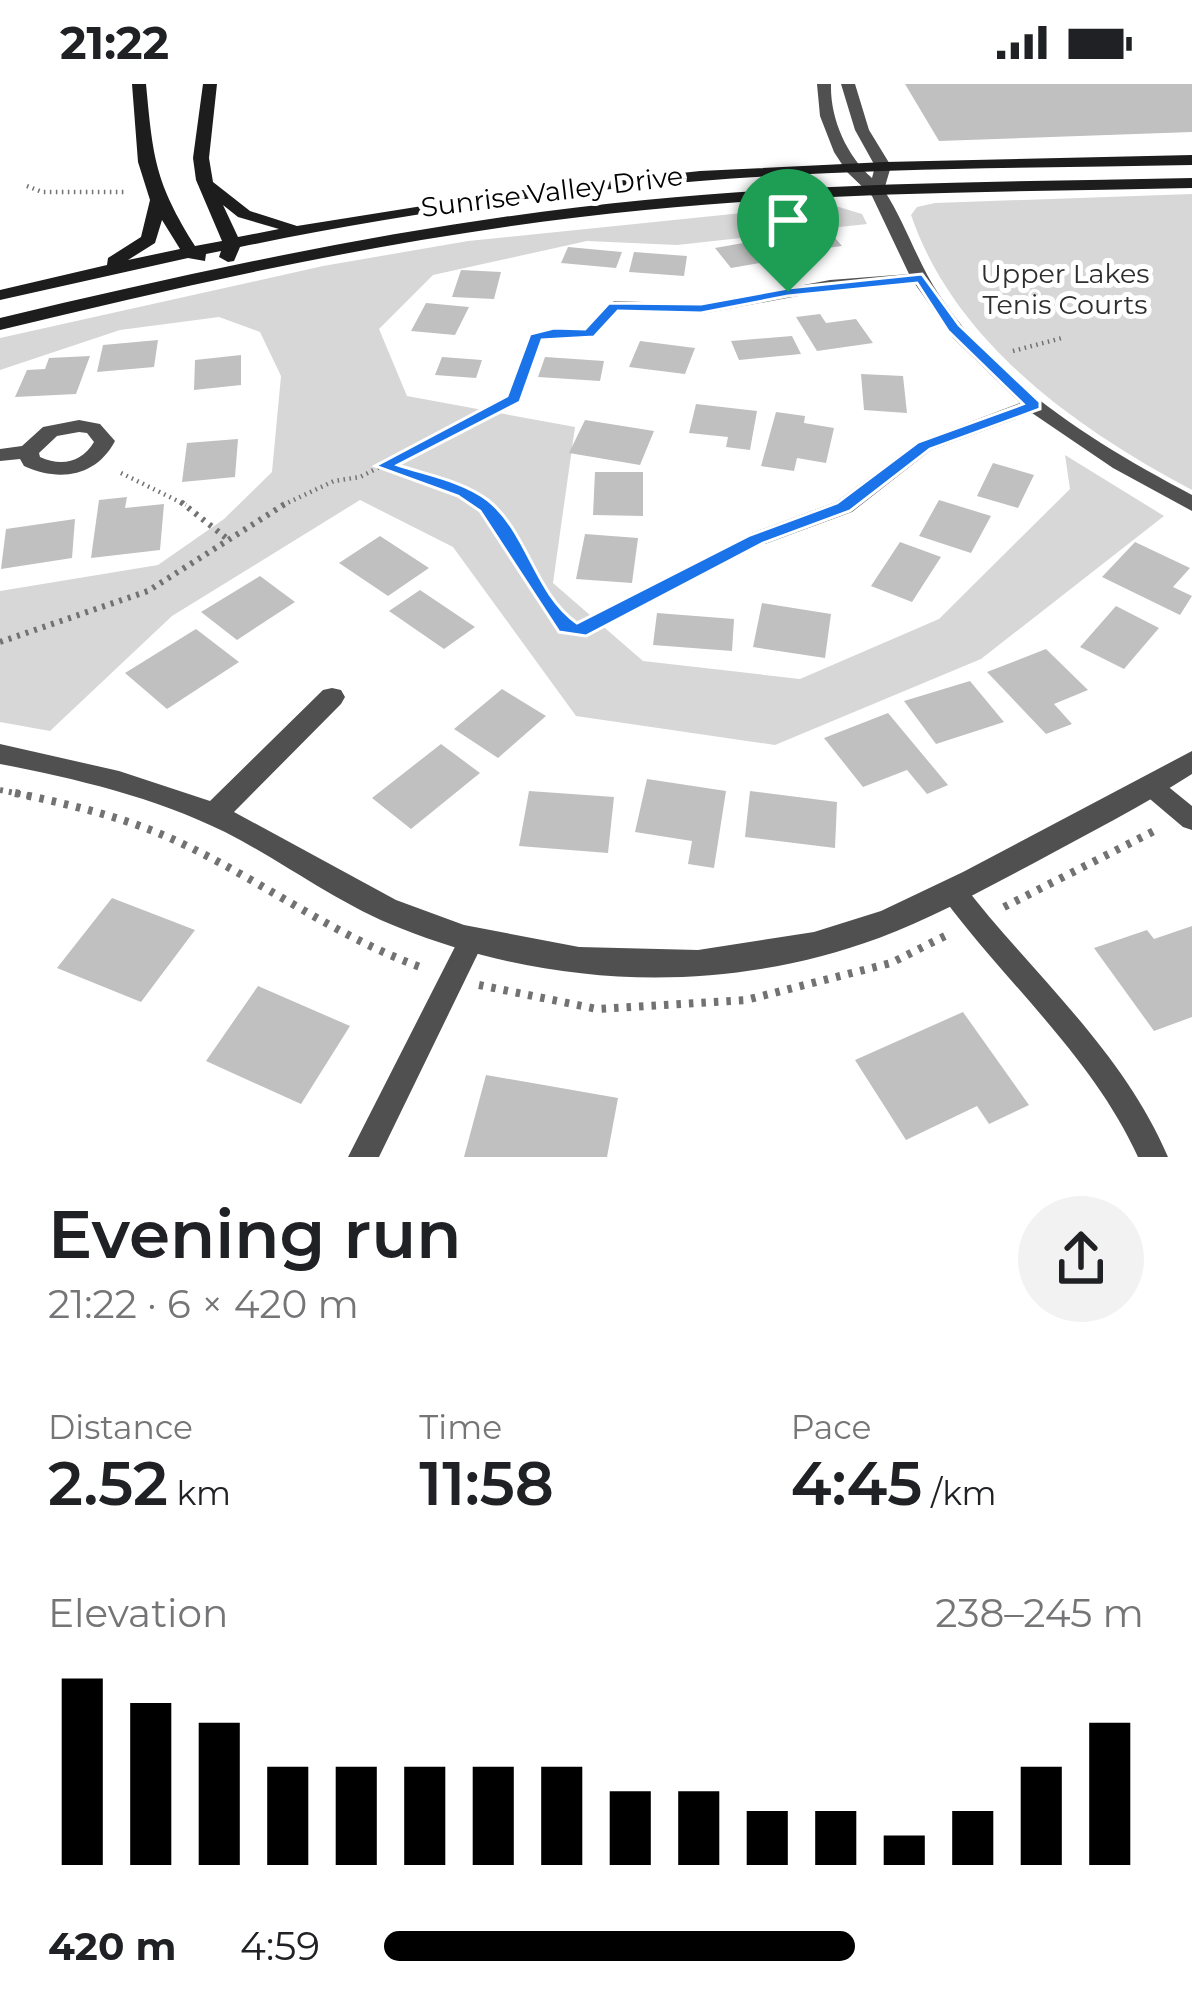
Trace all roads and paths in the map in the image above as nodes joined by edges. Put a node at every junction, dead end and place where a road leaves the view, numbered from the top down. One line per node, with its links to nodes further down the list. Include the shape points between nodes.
1 (140, 84): 13 (main road, via 146,162)
2 (209, 84): 8 (main road)
3 (824, 84): 7 (street)
4 (848, 84): 6 (street)
5 (1192, 160): 6 (main road, Sunrise Valley Drive)
6 (883, 166): 7 (main road, Sunrise Valley Drive); 11 (street)
7 (851, 168): 11 (street); 14 (main road, Sunrise Valley Drive, via 592,186)
8 (204, 180): 14 (main road, via 258,220); 15 (main road)
9 (1192, 184): 11 (main road, Sunrise Valley Drive)
10 (27, 186): 12 (path)
11 (876, 190): 17 (main road, Sunrise Valley Drive, via 623,208); 19 (street)
12 (126, 191)
13 (158, 200): 16 (main road); 18 (main road, via 140,248)
14 (325, 226): 15 (main road, Sunrise Valley Drive)
15 (232, 244): 16 (main road, Sunrise Valley Drive); 17 (main road)
16 (190, 252): 17 (main road); 18 (main road, Sunrise Valley Drive)
17 (223, 271): 22 (main road, Sunrise Valley Drive)
18 (82, 275): 20 (main road, Sunrise Valley Drive)
19 (922, 278): 21 (street, via 701,309); 25 (street, via 954,328)
20 (0, 295)
21 (614, 306): 28 (path, via 589,333 536,337 514,399)
22 (0, 323)
23 (1062, 338): 24 (path, via 1004,353)
24 (1017, 368)
25 (1034, 405): 30 (street); 31 (street, via 924,446 844,507)
26 (28, 452): 27 (street)
27 (0, 455)
28 (383, 466): 31 (path, via 486,507 539,593 566,627 579,631); 32 (path, via 298,496)
29 (121, 473): 32 (path, via 184,504)
30 (1192, 505)
31 (757, 539)
32 (230, 541): 33 (path, via 148,591)
33 (0, 642)
34 (332, 698): 39 (street)
35 (0, 754): 39 (street, via 110,778)
36 (1192, 761): 37 (street)
37 (1152, 787): 40 (lane); 41 (street)
38 (0, 790): 44 (path, via 127,822 200,852 340,936)
39 (213, 814): 43 (street, via 406,917)
40 (1188, 817): 42 (path)
41 (953, 891): 42 (lane); 43 (street, via 869,928 722,961 550,958)
42 (974, 921): 44 (path, via 891,963 746,1000 597,1009); 46 (lane, via 1113,1082)
43 (471, 940): 44 (lane)
44 (454, 978): 45 (lane)
45 (363, 1157)
46 (1154, 1157)

